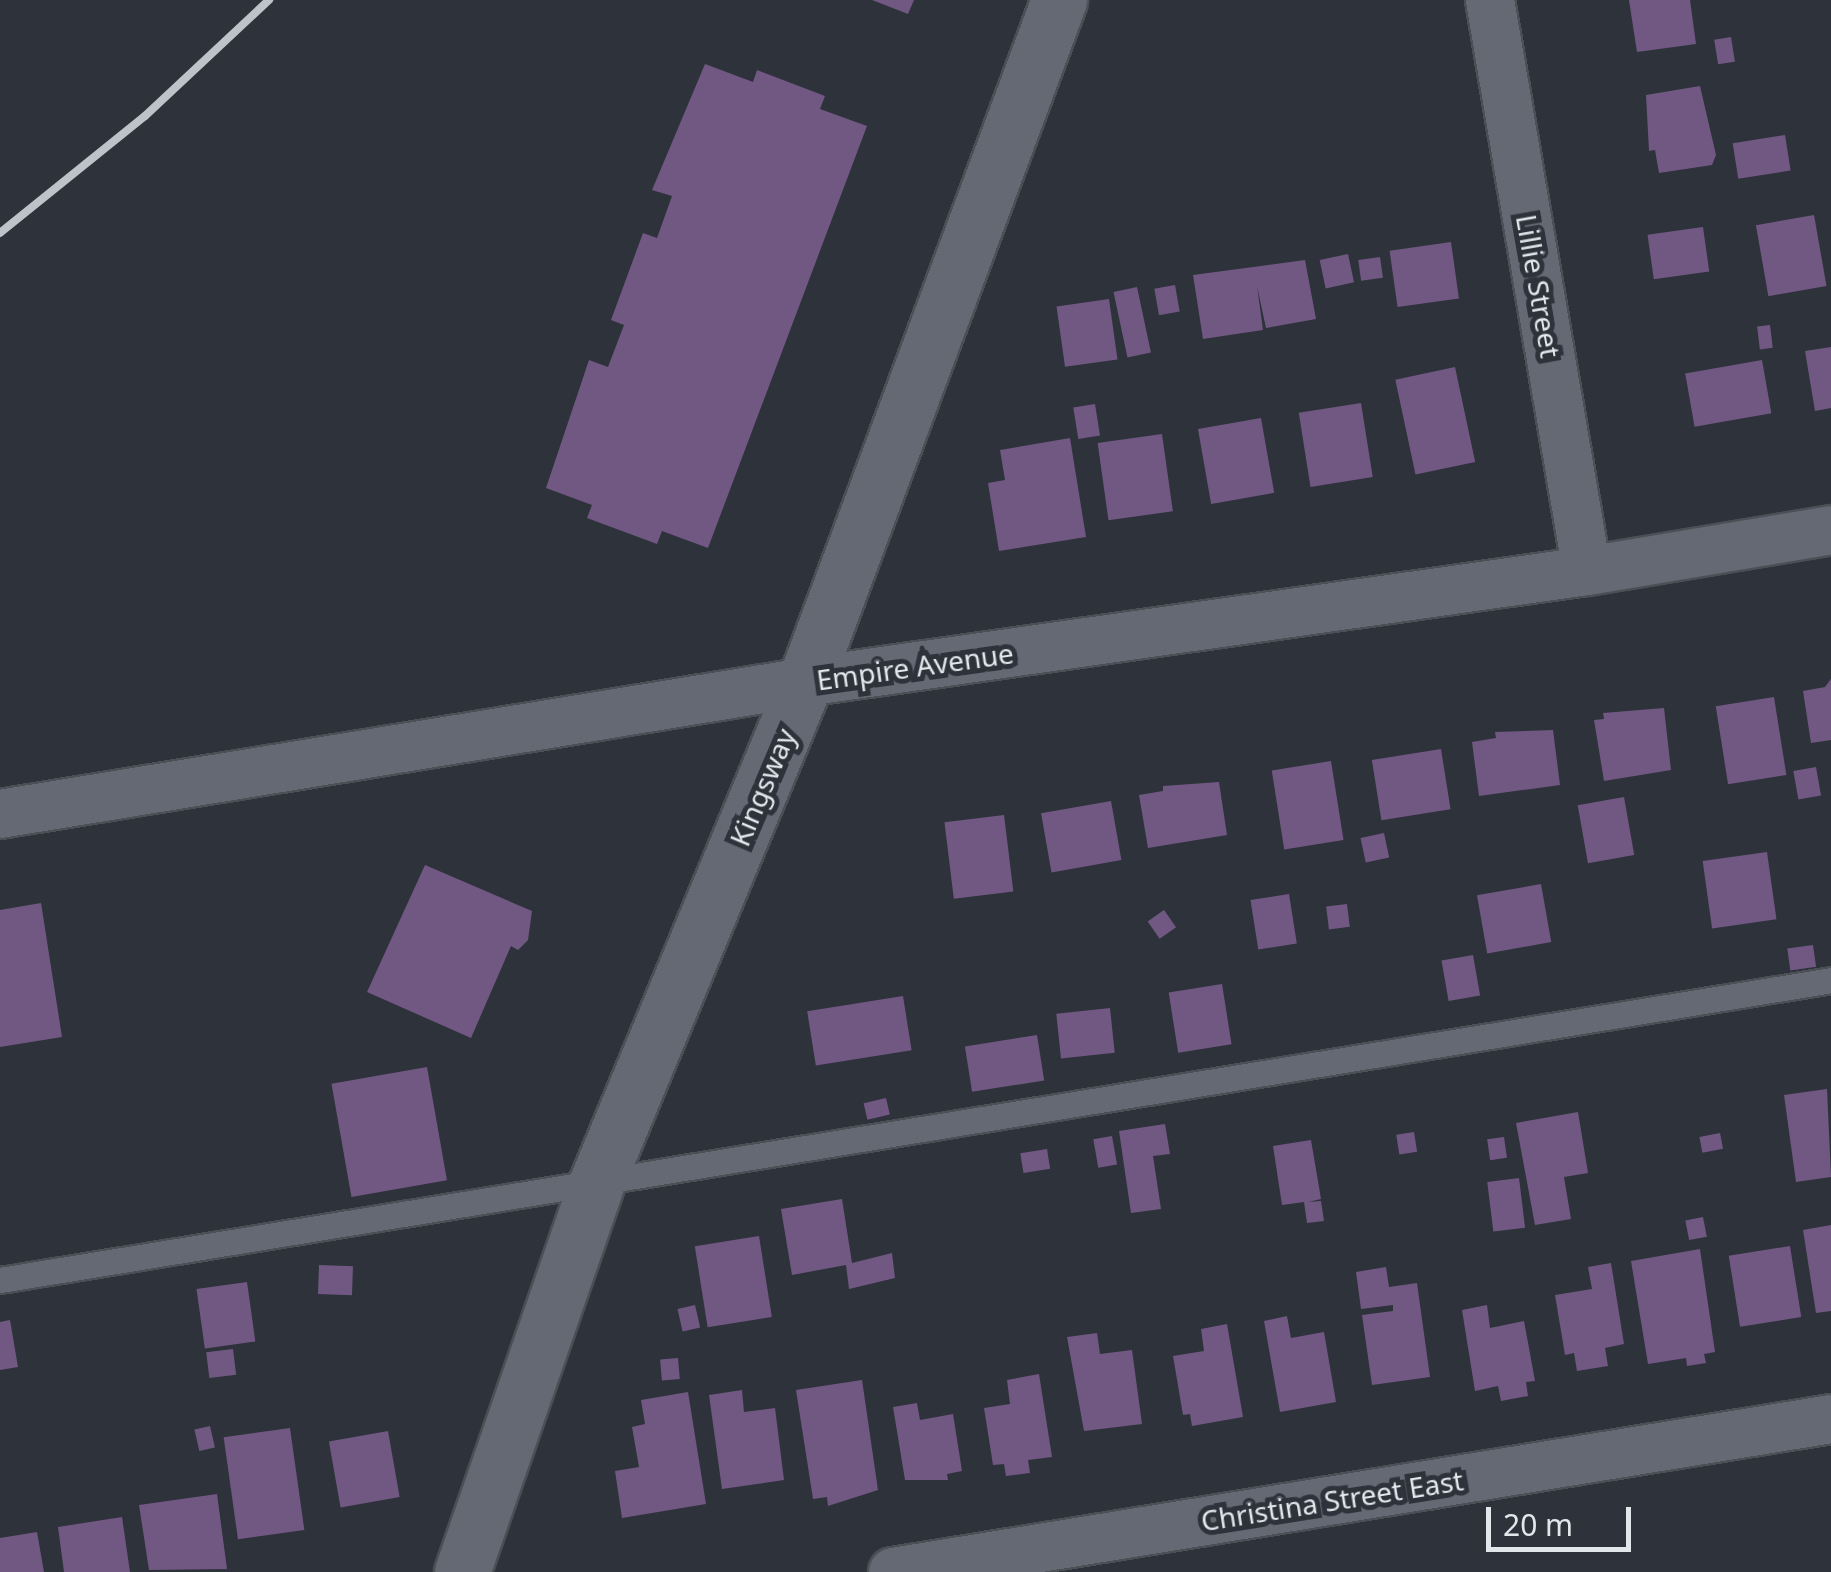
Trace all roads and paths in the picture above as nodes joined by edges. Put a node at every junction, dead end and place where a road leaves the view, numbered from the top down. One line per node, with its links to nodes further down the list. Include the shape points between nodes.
1 (1059, 0): 5 (main road, Kingsway)
2 (1490, 0): 4 (street, Lillie Street)
3 (1831, 530): 4 (street, Empire Avenue)
4 (1587, 571): 5 (street, Empire Avenue)
5 (805, 682): 6 (street, Empire Avenue); 8 (main road, Kingsway)
6 (0, 814)
7 (1831, 980): 8 (lane)
8 (596, 1184): 9 (lane); 11 (main road, Kingsway)
9 (0, 1280)
10 (1831, 1419): 12 (street, Christina Street East)
11 (462, 1572)
12 (893, 1572)

